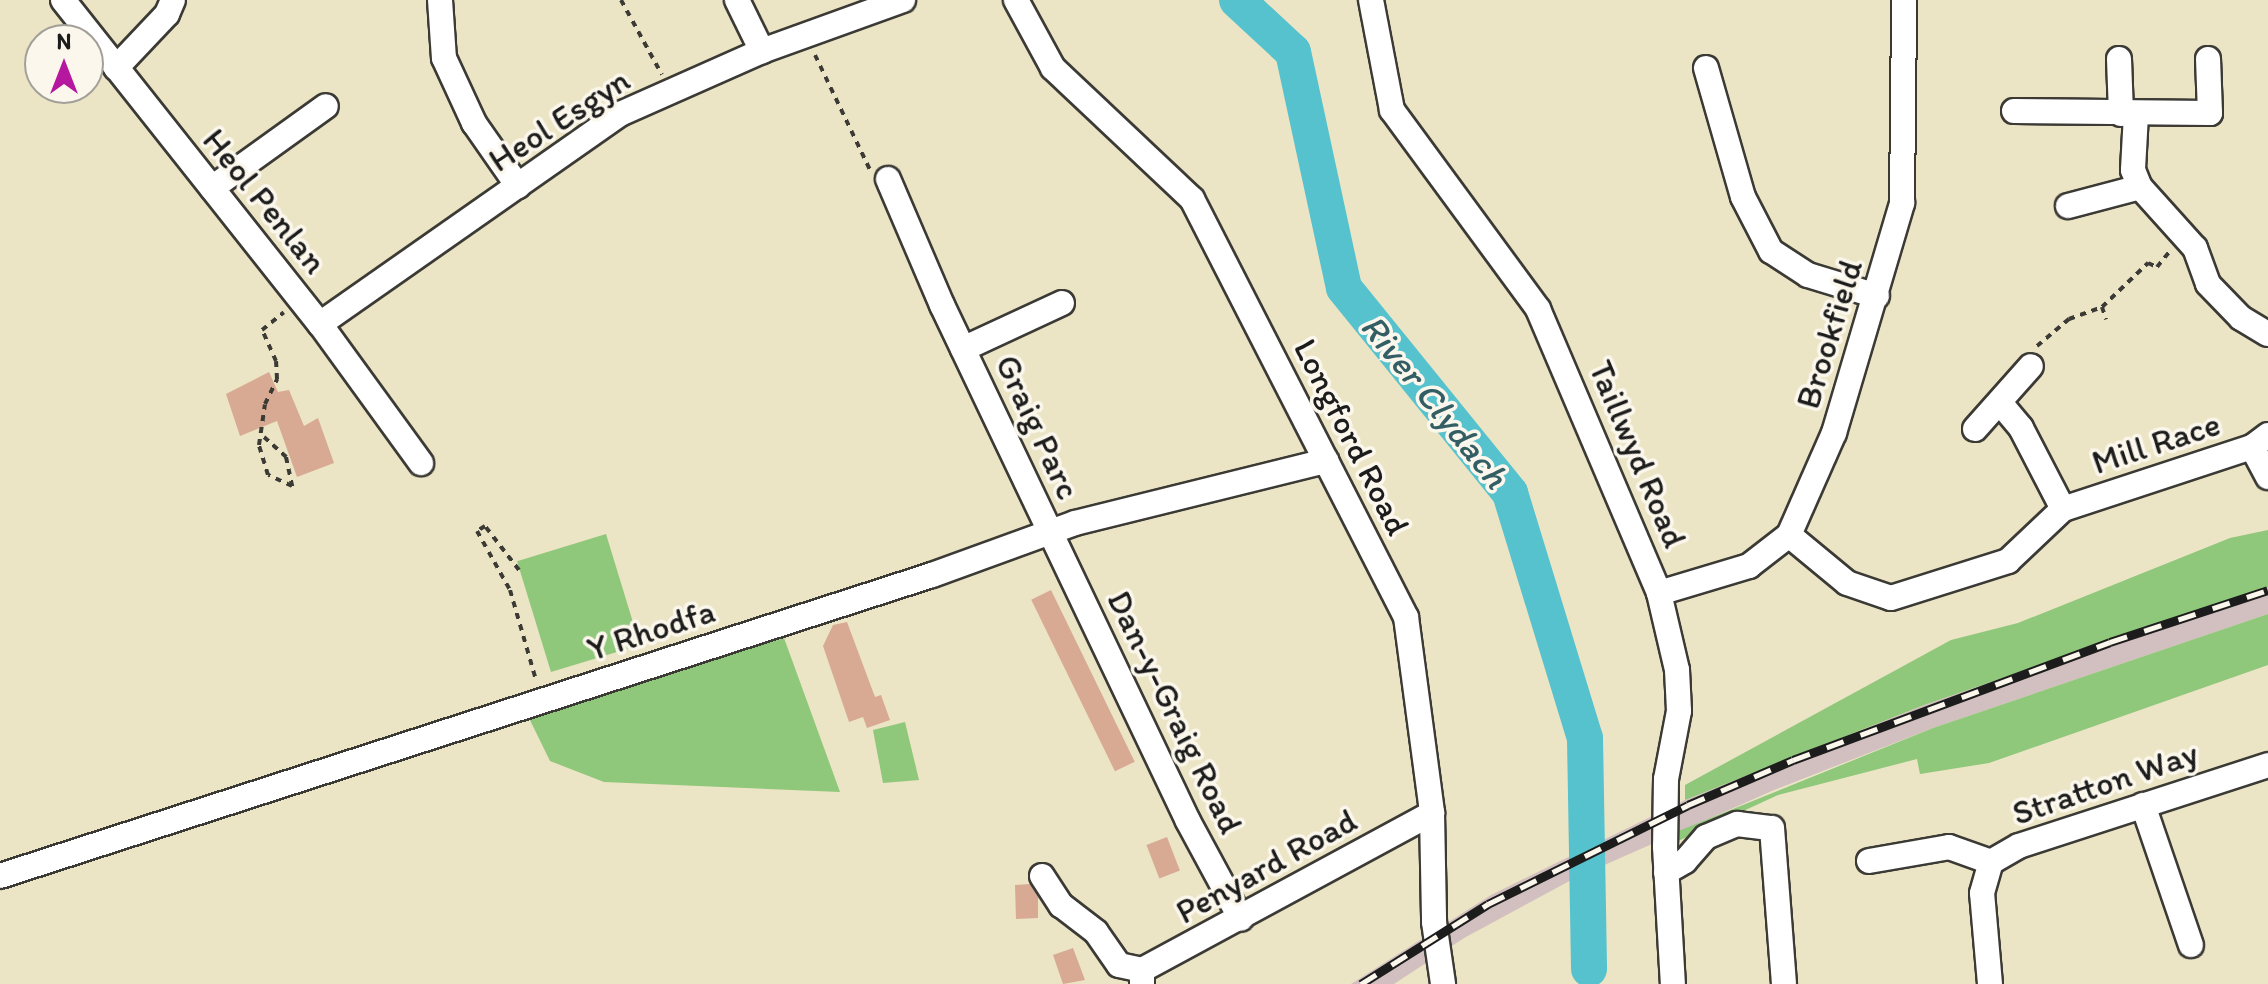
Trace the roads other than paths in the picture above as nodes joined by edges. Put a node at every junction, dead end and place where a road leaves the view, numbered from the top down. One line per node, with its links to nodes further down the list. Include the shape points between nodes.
1 (63, 0): 12 (street, Heol Penlan)
2 (173, 0): 12 (street, via 167,14)
3 (440, 0): 18 (street, via 444,58 474,123)
4 (737, 0): 9 (street)
5 (903, 0): 9 (street, Heol Esgyn)
6 (1016, 0): 32 (street, Longford Road, via 1053,68 1192,199)
7 (1371, 0): 37 (street, Taillwyd Road, via 1392,110 1538,309)
8 (1904, 0): 22 (street, Brookfield, via 1902,203)
9 (762, 51): 18 (street, Heol Esgyn, via 620,114)
10 (2119, 59): 16 (street)
11 (2208, 59): 16 (street, via 2210,113)
12 (116, 68): 20 (street, Heol Penlan)
13 (1706, 68): 22 (street, via 1743,197 1771,251 1808,275)
14 (326, 106): 20 (street)
15 (2014, 111): 16 (street)
16 (2129, 114): 19 (street)
17 (888, 179): 26 (street, Graig Parc)
18 (518, 186): 24 (street, Heol Esgyn)
19 (2140, 187): 21 (street); 25 (street, via 2195,248 2208,284 2241,318)
20 (212, 188): 24 (street, Heol Penlan)
21 (2068, 206)
22 (1877, 296): 36 (street, Brookfield, via 1834,433)
23 (1062, 303): 26 (street, Graig Parc)
24 (312, 315): 31 (street, Heol Penlan)
25 (2268, 334)
26 (963, 349): 35 (street, Graig Parc)
27 (2031, 366): 28 (street)
28 (2001, 404): 29 (street); 34 (street, Mill Race, via 2021,428)
29 (1975, 429)
30 (2260, 441): 33 (street); 34 (street, Mill Race)
31 (415, 456)
32 (1326, 461): 35 (street, Y Rhodfa, via 1075,523); 40 (street, Longford Road, via 1406,617)
33 (2268, 477)
34 (2063, 509): 36 (street, Mill Race, via 2008,561 1891,598 1847,583)
35 (1051, 534): 44 (street, Y Rhodfa, via 882,599 542,701); 46 (street, Dan-y-Graig Road, via 1188,821)
36 (1789, 535): 37 (street, Brookfield, via 1749,566)
37 (1659, 593): 43 (street, Taillwyd Road, via 1677,670 1679,711 1666,779)
38 (2268, 765): 39 (street, Stratton Way)
39 (2143, 805): 42 (street, Stratton Way, via 2019,846); 47 (street)
40 (1432, 813): 46 (street, Penyard Road); 49 (street, Longford Road, via 1434,922)
41 (1869, 861): 42 (street, via 1949,847)
42 (1991, 862): 52 (street, Stratton Way, via 1982,893)
43 (1666, 872): 50 (street, Taillwyd Road); 51 (street, via 1685,861 1706,837 1737,824 1772,828)
44 (0, 876)
45 (1042, 876): 48 (street, via 1061,905 1096,932 1119,965)
46 (1241, 919): 48 (street, Penyard Road)
47 (2191, 945)
48 (1142, 977)
49 (1443, 984)
50 (1673, 984)
51 (1784, 984)
52 (1990, 984)

